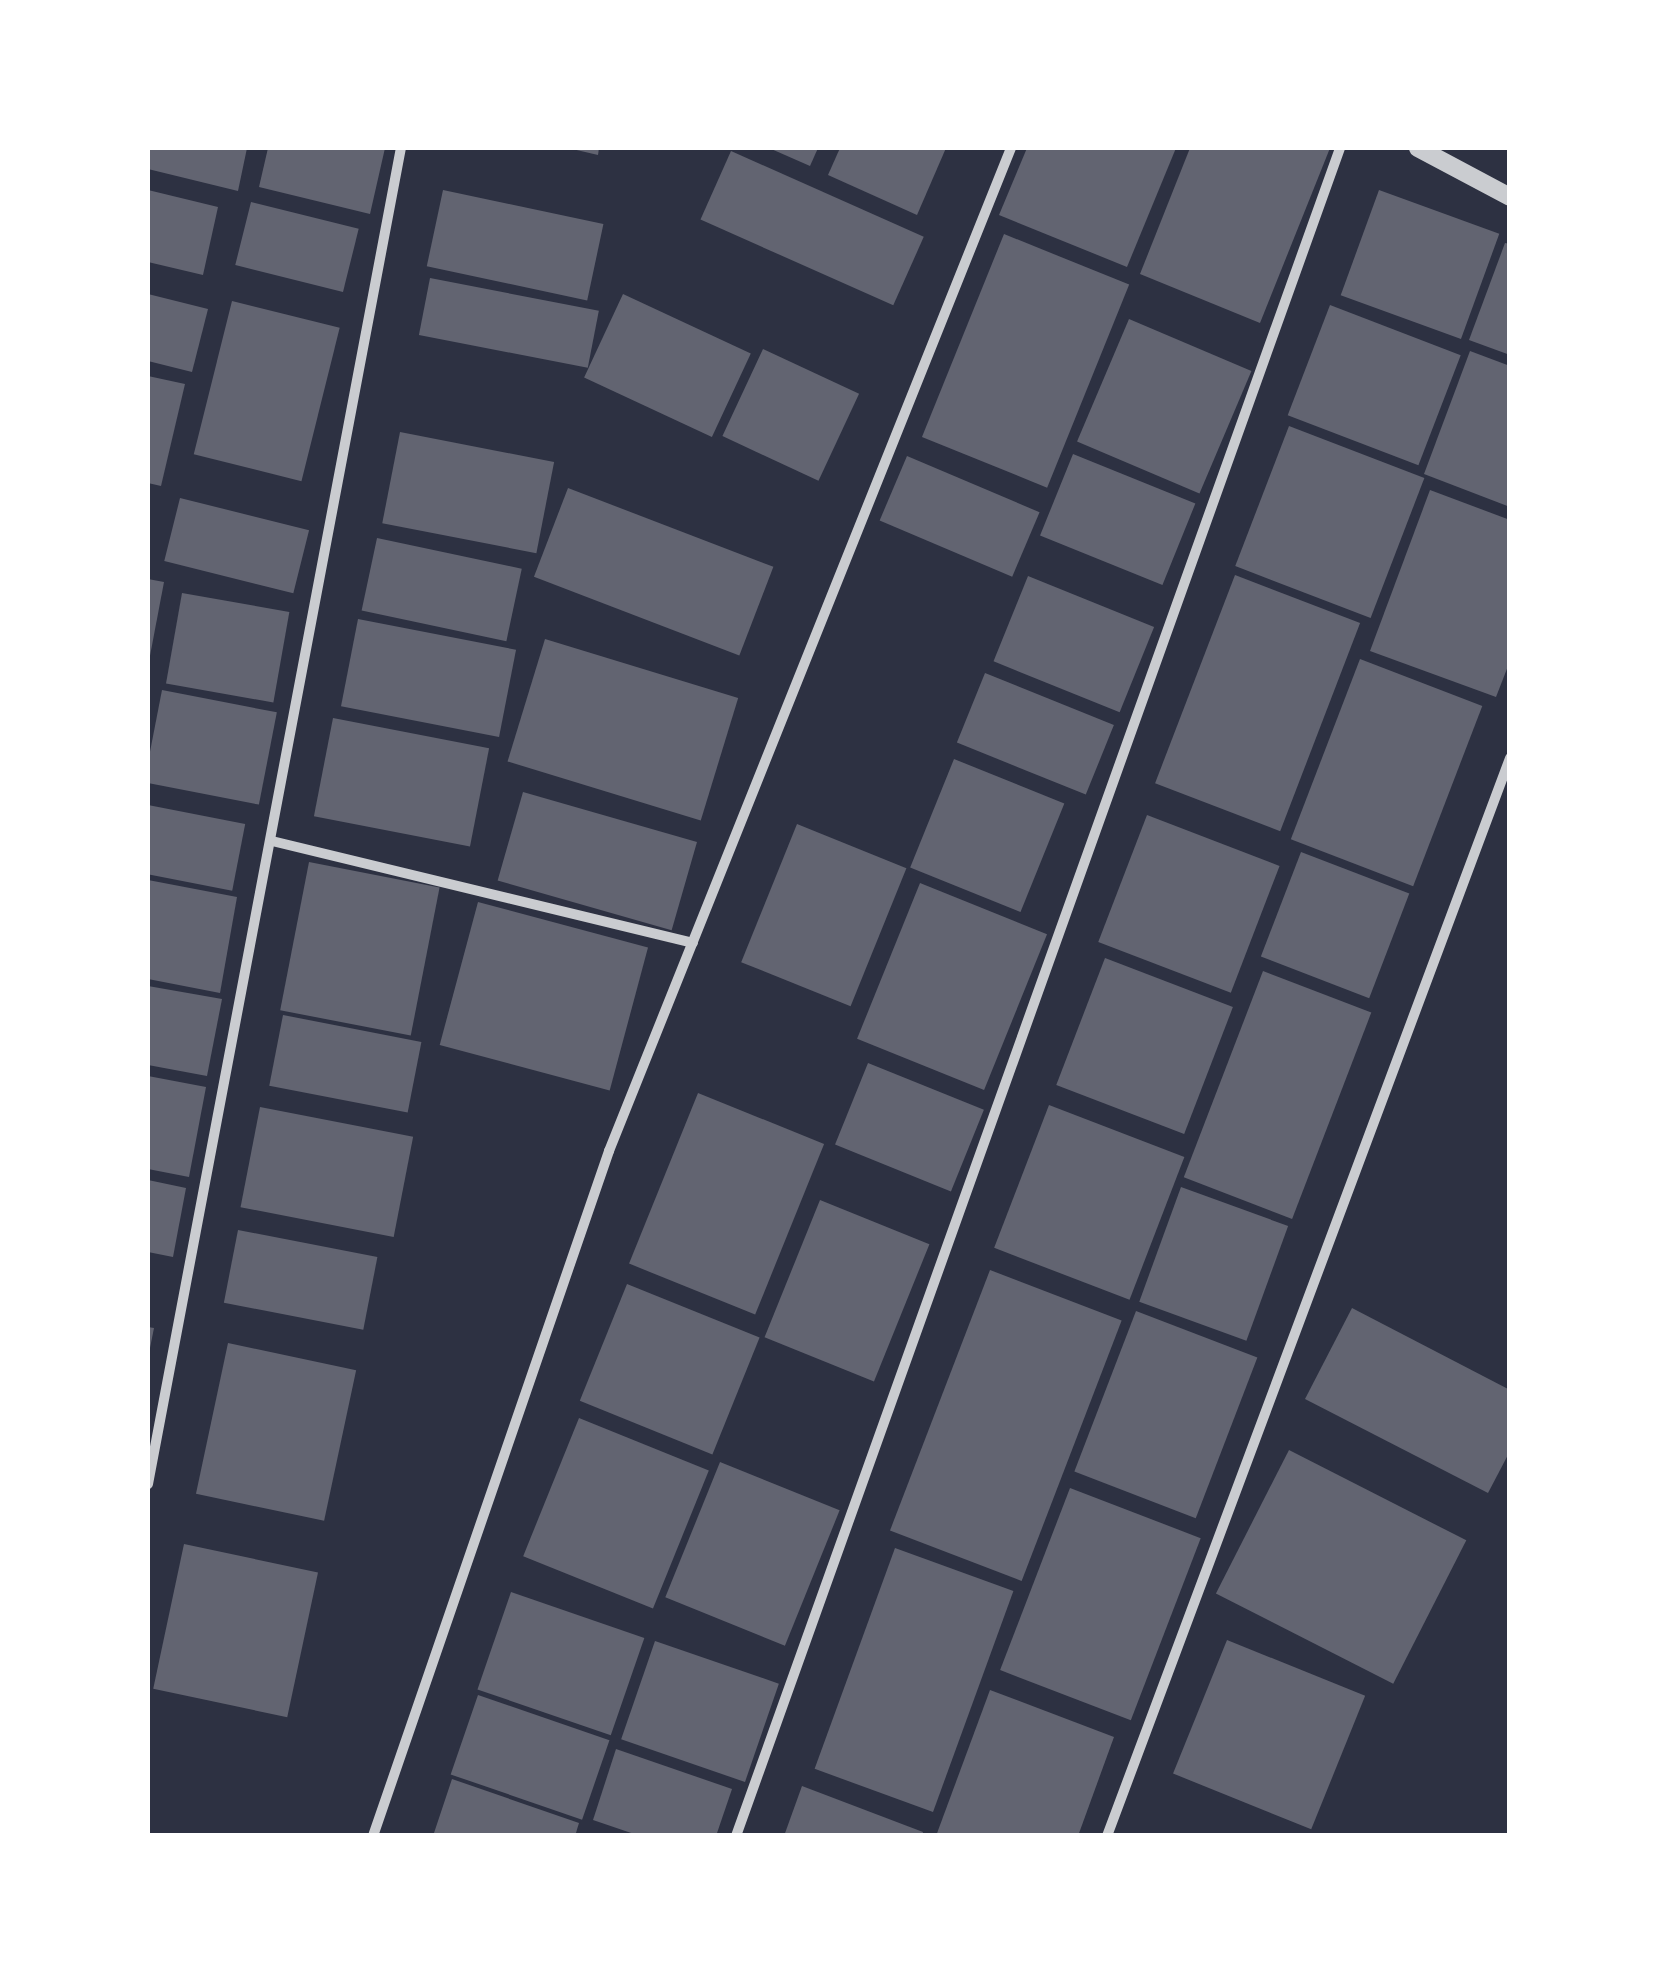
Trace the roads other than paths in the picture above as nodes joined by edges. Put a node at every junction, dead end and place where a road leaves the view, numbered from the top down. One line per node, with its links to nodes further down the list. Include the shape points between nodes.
1 (401, 148): 7 (street)
2 (1012, 148): 8 (street)
3 (1340, 148): 11 (street)
4 (1418, 148): 5 (street)
5 (1510, 197)
6 (1510, 758): 12 (street)
7 (272, 842): 8 (street); 9 (street)
8 (693, 943): 10 (street, via 609,1150)
9 (148, 1484)
10 (372, 1836)
11 (736, 1836)
12 (1107, 1836)

